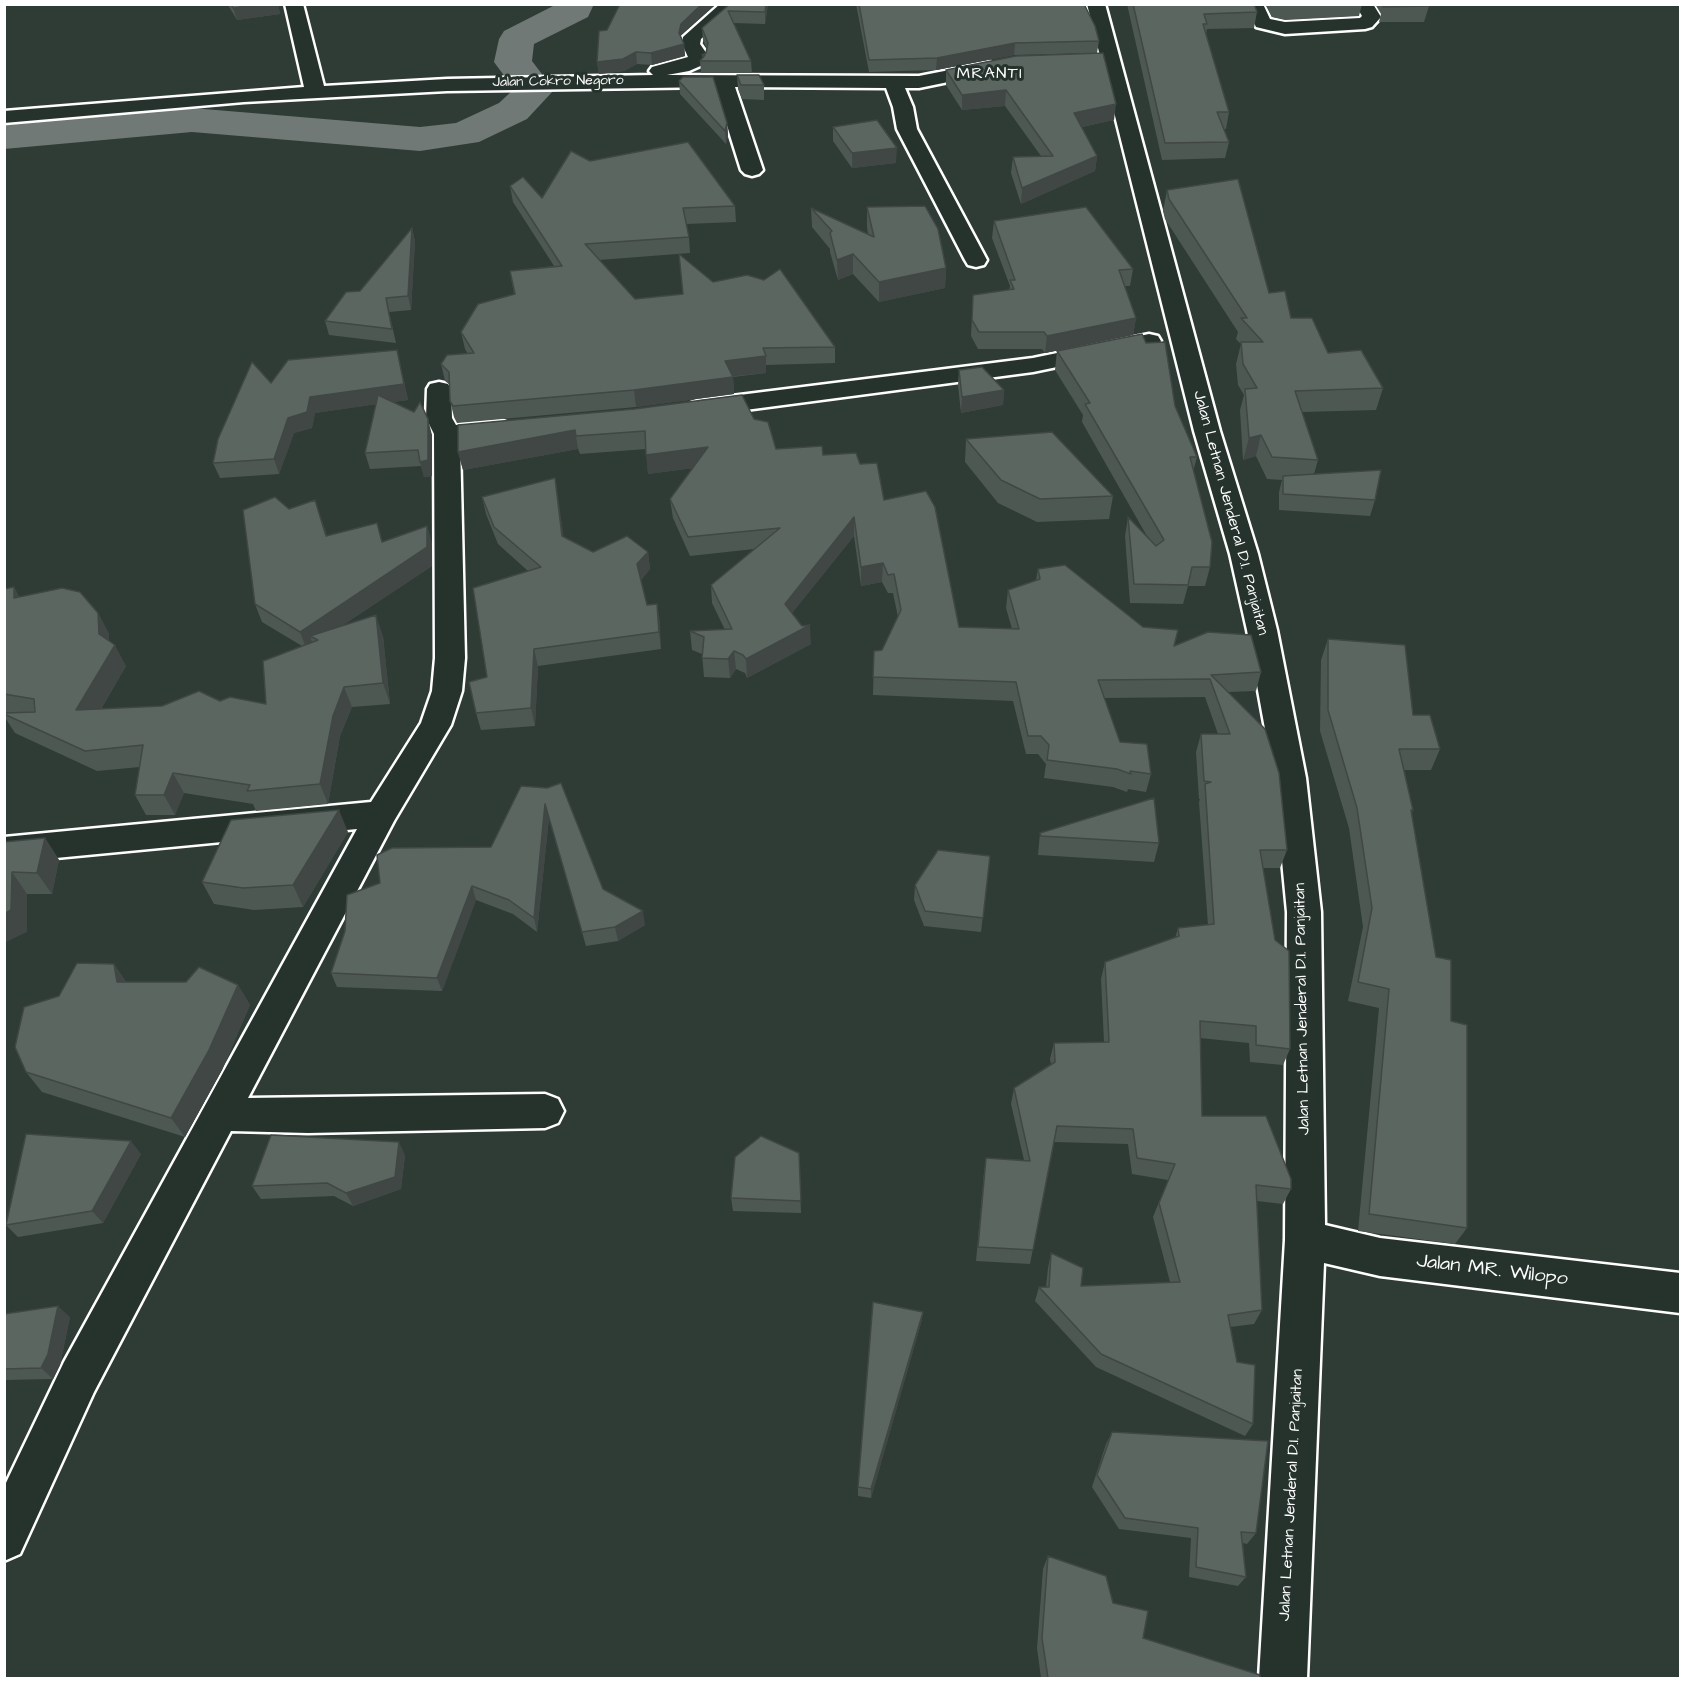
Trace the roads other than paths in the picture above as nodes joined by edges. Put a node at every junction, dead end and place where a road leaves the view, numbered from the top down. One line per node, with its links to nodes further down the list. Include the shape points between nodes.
1 (294, 4): 10 (street)
2 (732, 4): 7 (street, via 695,31 691,44 699,58 693,63)
3 (1096, 4): 23 (street, Jalan Letnan Jenderal D.I. Panjaitan, via 1101,60 1247,565 1290,778 1304,912)
4 (1254, 4): 5 (street, via 1263,23 1285,28 1365,23 1372,17)
5 (1364, 4)
6 (1005, 65): 9 (street, Jalan Cokro Negoro, via 945,78)
7 (604, 81): 8 (street, Jalan Cokro Negoro); 10 (street, Jalan Cokro Negoro)
8 (723, 81): 9 (street, Jalan Cokro Negoro); 12 (street)
9 (893, 82): 13 (street, via 907,129)
10 (315, 92): 11 (street, Jalan Cokro Negoro)
11 (4, 117)
12 (752, 170)
13 (976, 260)
14 (1149, 341): 16 (street, via 1033,365)
15 (439, 389): 18 (street, via 439,418)
16 (671, 412)
17 (535, 426): 18 (street)
18 (447, 434): 19 (street, via 447,691 436,725)
19 (381, 814): 20 (street); 22 (street)
20 (4, 850)
21 (545, 1111): 22 (street)
22 (221, 1114): 25 (street, via 80,1377)
23 (1305, 1240): 24 (street, Jalan MR. Wilopo, via 1380,1257); 26 (street, Jalan Letnan Jenderal D.I. Panjaitan)
24 (1680, 1293)
25 (4, 1538)
26 (1283, 1678)

